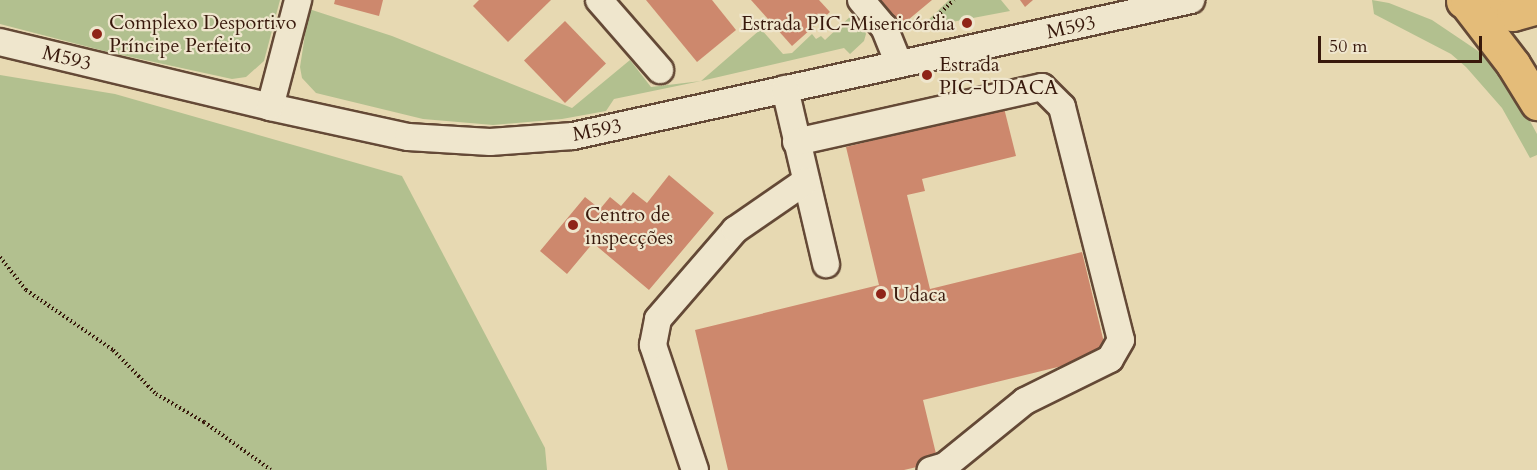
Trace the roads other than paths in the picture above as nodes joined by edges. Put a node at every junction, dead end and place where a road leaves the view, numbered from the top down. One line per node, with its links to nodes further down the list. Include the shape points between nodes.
1 (298, 0): 13 (street)
2 (599, 0): 10 (street)
3 (861, 0): 9 (street, via 884,27)
4 (1191, 0): 6 (street, M593)
5 (1464, 2): 7 (main road, via 1489,13 1513,14); 12 (main road, via 1513,64)
6 (1127, 7): 9 (street, M593)
7 (1537, 7)
8 (0, 42): 13 (street, M593)
9 (899, 64): 11 (street, M593)
10 (660, 70)
11 (785, 89): 13 (street, M593, via 573,136 490,142 408,136); 14 (street)
12 (1537, 104)
13 (270, 107)
14 (796, 142): 15 (street); 18 (street, via 1042,87 1062,107 1121,340 1110,358 1026,401 945,466)
15 (806, 181): 16 (street); 17 (street, via 735,230 658,319 653,345)
16 (826, 264)
17 (695, 470)
18 (931, 470)

